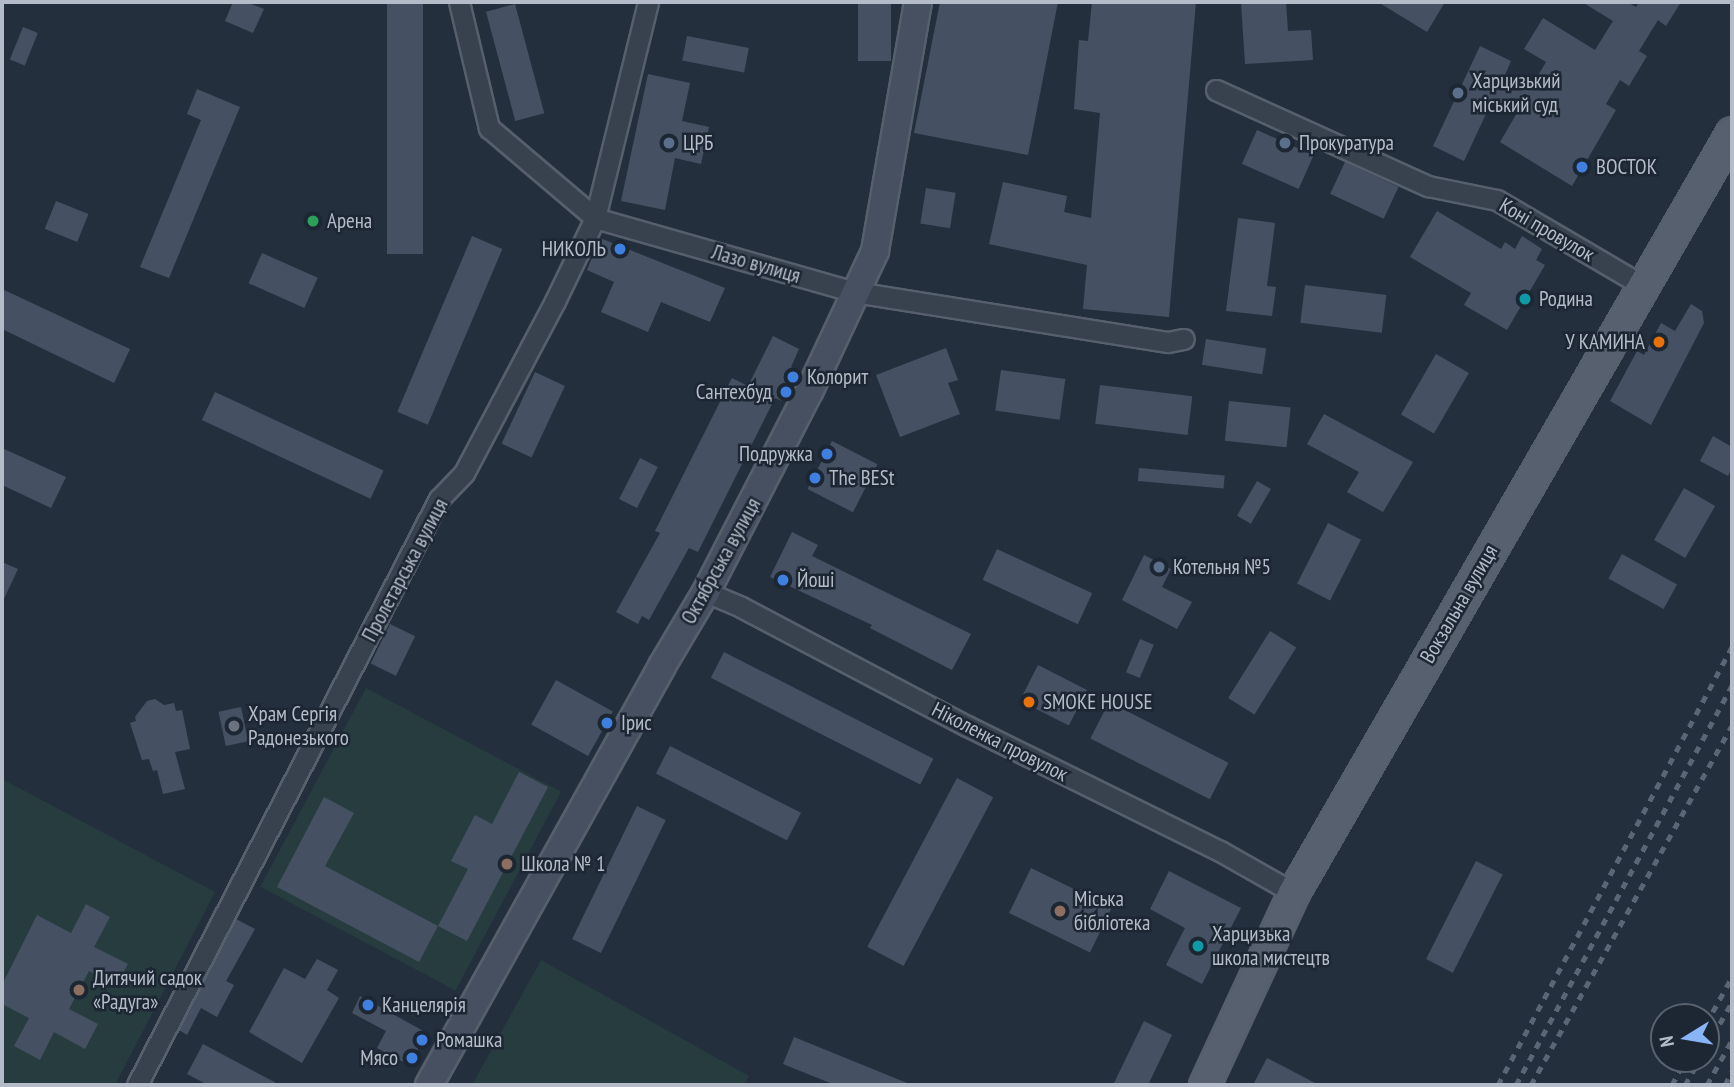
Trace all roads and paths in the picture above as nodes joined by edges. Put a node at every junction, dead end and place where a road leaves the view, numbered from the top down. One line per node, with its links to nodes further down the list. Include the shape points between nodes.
1 (459, 2): 6 (street, Лазо вулиця, via 489,128)
2 (648, 2): 6 (street, Пролетарська вулиця)
3 (918, 2): 8 (main road, Октябрська вулиця, via 875,251)
4 (1216, 90): 7 (street, Коні провулок, via 1428,186 1497,200)
5 (1732, 133): 7 (main road, Вокзальна вулиця)
6 (595, 218): 8 (street, Лазо вулиця); 12 (street, Пролетарська вулиця, via 464,473 439,499)
7 (1642, 285): 11 (main road, Вокзальна вулиця)
8 (855, 292): 9 (street, Лазо вулиця, via 1168,342); 10 (main road, Октябрська вулиця)
9 (1184, 339)
10 (706, 592): 11 (street, Ніколенка провулок, via 1220,851); 13 (main road, Октябрська вулиця)
11 (1294, 893): 14 (main road, Вокзальна вулиця)
12 (137, 1085)
13 (429, 1085)
14 (1205, 1085)

